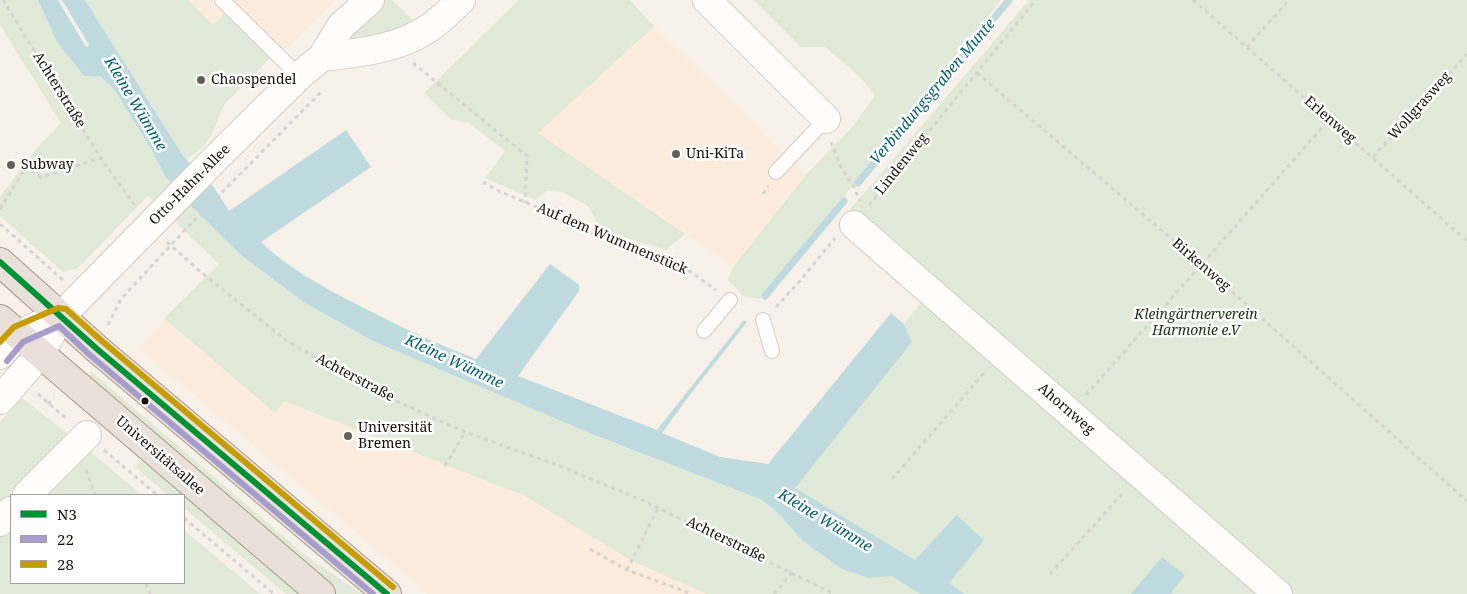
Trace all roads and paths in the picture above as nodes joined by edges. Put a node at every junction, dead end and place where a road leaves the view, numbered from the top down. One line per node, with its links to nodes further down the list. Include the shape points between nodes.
1 (3, 0): 19 (path, Achterstraße)
2 (222, 0): 14 (lane)
3 (370, 0): 12 (street, Otto-Hahn-Allee, via 341,26)
4 (461, 0): 9 (street, via 428,29)
5 (707, 0): 16 (street)
6 (1036, 0): 13 (path, Lindenweg)
7 (1193, 0): 10 (path, Erlenweg)
8 (1289, 0): 10 (path)
9 (392, 45): 12 (street); 22 (path, via 527,156)
10 (1247, 47): 17 (path, Erlenweg)
11 (1467, 54): 18 (path, Wollgrasweg)
12 (322, 57): 14 (street, Otto-Hahn-Allee)
13 (977, 73): 24 (path, Lindenweg); 31 (path, Birkenweg)
14 (299, 76): 25 (street, Otto-Hahn-Allee)
15 (328, 86): 28 (path)
16 (826, 120): 20 (lane); 24 (path, via 835,155 854,187)
17 (1330, 120): 18 (path, Erlenweg); 31 (path)
18 (1373, 157): 27 (path, Erlenweg)
19 (101, 158): 23 (path, via 40,177 26,167); 25 (path, Achterstraße)
20 (776, 172)
21 (483, 182): 22 (path, Auf dem Wummenstück)
22 (525, 203): 32 (path, Auf dem Wummenstück, via 588,232 688,270)
23 (0, 209)
24 (859, 218): 34 (path, Lindenweg, via 843,228); 39 (street, Ahornweg)
25 (157, 219): 28 (path, Achterstraße); 33 (street, Otto-Hahn-Allee)
26 (0, 224): 29 (path)
27 (1467, 240)
28 (171, 245): 37 (path, via 121,299); 44 (path, Achterstraße, via 287,341 374,390)
29 (34, 255)
30 (0, 262): 33 (main road)
31 (1201, 264): 43 (path); 51 (path, Birkenweg)
32 (730, 300): 36 (lane)
33 (61, 316): 35 (street); 37 (main road); 40 (street)
34 (763, 320): 38 (lane)
35 (9, 327): 40 (main road, Universitätsallee); 41 (street)
36 (704, 331)
37 (97, 349): 62 (main road)
38 (772, 351)
39 (1001, 353): 43 (street, Ahornweg); 48 (path)
40 (40, 354): 42 (street); 61 (main road, Universitätsallee)
41 (0, 356)
42 (0, 400)
43 (1071, 412): 47 (street, Ahornweg)
44 (465, 432): 46 (path); 52 (path, Achterstraße, via 555,464)
45 (87, 435): 49 (street); 50 (path)
46 (445, 466)
47 (1141, 474): 59 (path); 66 (street, Ahornweg)
48 (892, 479)
49 (28, 494)
50 (156, 494)
51 (1467, 501)
52 (658, 508): 57 (path); 58 (path, Achterstraße)
53 (10, 512): 55 (street)
54 (185, 519): 60 (path)
55 (0, 522)
56 (590, 549): 57 (path)
57 (627, 570): 63 (path)
58 (792, 572): 64 (path); 65 (path, Achterstraße)
59 (1050, 574)
60 (274, 594)
61 (321, 594)
62 (387, 594)
63 (692, 594)
64 (774, 594)
65 (834, 594)
66 (1278, 594)

